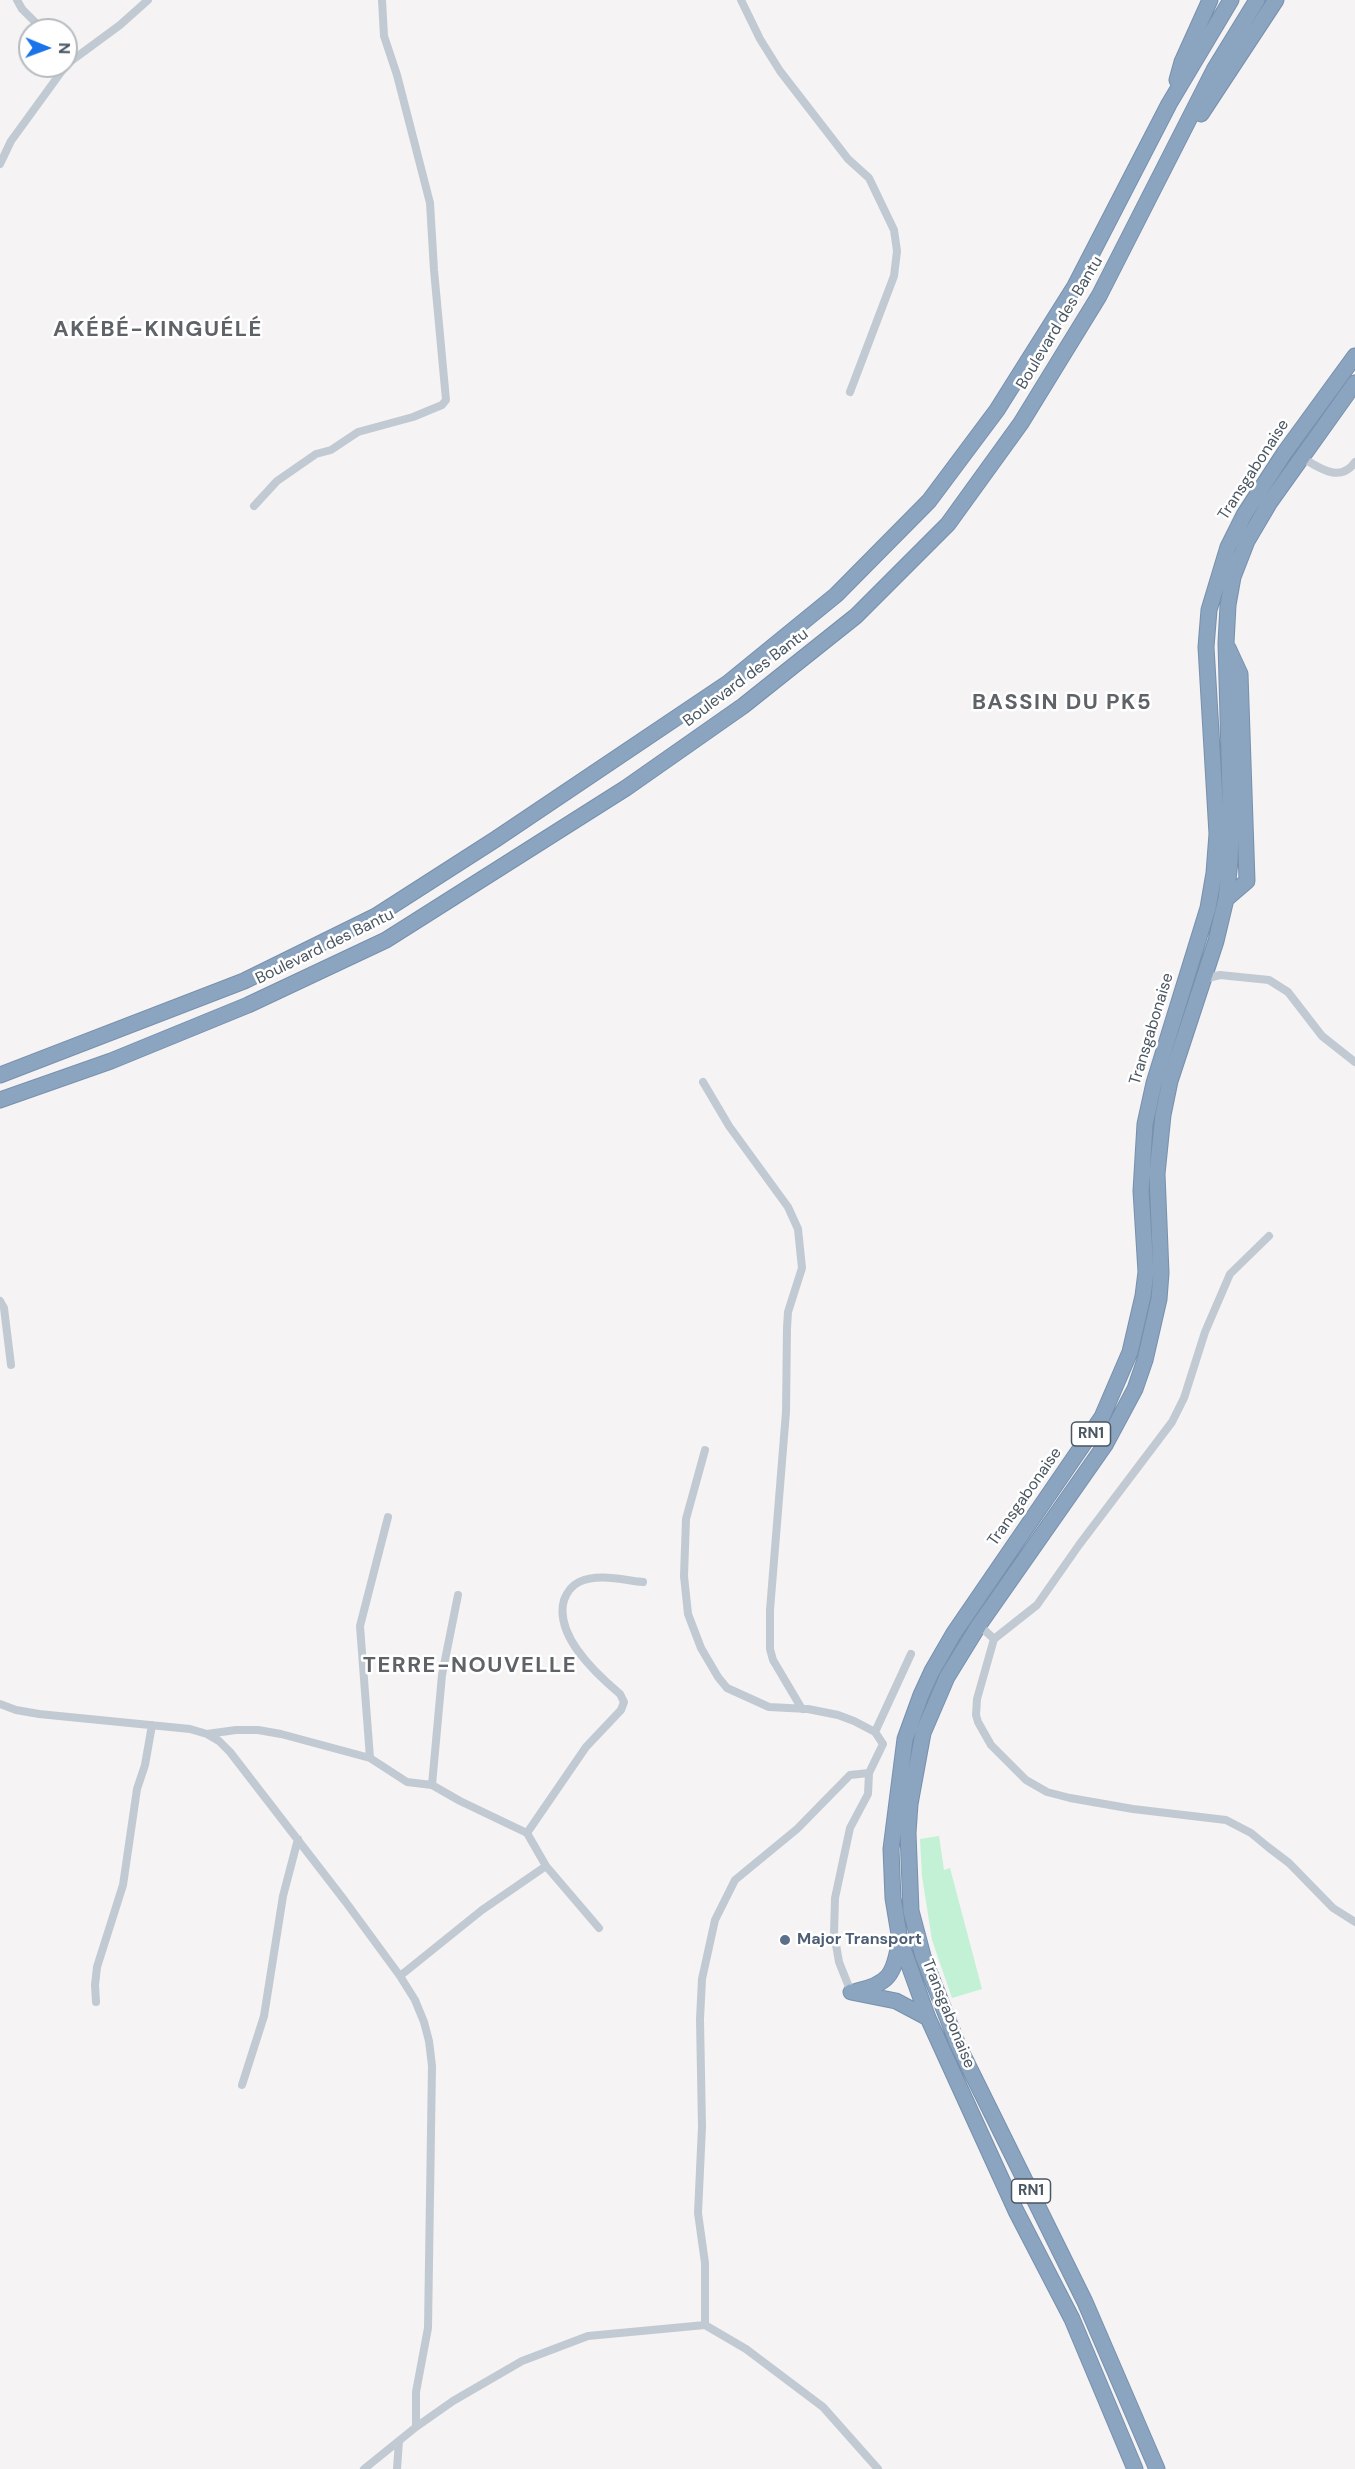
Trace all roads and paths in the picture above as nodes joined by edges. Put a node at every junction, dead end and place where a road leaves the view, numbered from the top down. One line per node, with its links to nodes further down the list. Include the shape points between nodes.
1 (17, 0): 9 (street)
2 (148, 0): 10 (street)
3 (382, 0): 20 (street, via 384,36 430,203 446,400 413,417 358,432 331,450 316,454 277,481)
4 (741, 0): 17 (street, via 780,71 849,159 869,178 894,230 894,276)
5 (1210, 0): 12 (highway, via 1182,62)
6 (1231, 0): 12 (highway, Boulevard des Bantu)
7 (1257, 0): 13 (highway, Boulevard des Bantu, via 1214,70)
8 (1276, 0): 13 (highway)
9 (31, 18)
10 (78, 55)
11 (56, 78): 14 (street, via 11,141)
12 (1169, 104): 23 (highway, Boulevard des Bantu, via 1075,286 997,410 929,501 836,595 728,683 376,916 244,981)
13 (1170, 158): 25 (highway, Boulevard des Bantu, via 1099,296 1021,423 948,524 848,623 743,706 626,788 386,940 248,1005 111,1061)
14 (0, 164)
15 (1355, 356): 49 (highway, Transgabonaise / RN1, via 1244,515 1228,547 1214,591 1206,647 1215,800 1214,873 1208,908 1144,1124 1141,1191 1146,1272 1137,1326 1119,1382 1102,1417 954,1633 921,1695 905,1739 891,1849)
16 (1355, 383): 18 (highway, Transgabonaise / RN1)
17 (850, 392)
18 (1301, 457): 19 (street, via 1335,473 1345,471); 21 (highway, Transgabonaise / RN1, via 1243,550 1227,605 1231,828 1226,899)
19 (1355, 462)
20 (254, 506)
21 (1204, 979): 22 (street, via 1220,975 1269,980 1288,992 1322,1036); 33 (highway, Transgabonaise / RN1, via 1170,1081 1163,1115 1157,1174 1159,1299 1135,1389 1105,1445)
22 (1355, 1062)
23 (0, 1075)
24 (703, 1082): 37 (street, via 729,1126 788,1207 799,1236 802,1268 788,1312 786,1412 770,1649)
25 (0, 1100)
26 (1269, 1236): 34 (street, via 1230,1274 1172,1422 1037,1605)
27 (0, 1301): 28 (street)
28 (11, 1365)
29 (705, 1450): 37 (street, via 686,1520 684,1576 688,1614 701,1648 727,1688 769,1707)
30 (388, 1517): 41 (street, via 360,1626)
31 (643, 1582): 44 (street, via 596,1578 571,1587 565,1596 563,1624 574,1646 624,1702 586,1747)
32 (458, 1595): 43 (street, via 442,1675)
33 (979, 1625): 34 (street); 62 (highway, Transgabonaise / RN1, via 947,1677 923,1733 909,1823 911,1911 923,1956 958,2045 1084,2302)
34 (994, 1639): 47 (street, via 977,1699 978,1722 992,1745 1026,1780 1047,1792 1070,1798 1226,1820 1268,1846 1332,1908)
35 (911, 1654): 39 (street)
36 (0, 1704): 38 (street, via 39,1714)
37 (802, 1709): 39 (street, via 838,1715)
38 (152, 1725): 40 (street); 52 (street, via 137,1789 123,1884 97,1967)
39 (875, 1732): 42 (street, via 883,1743)
40 (207, 1734): 41 (street, via 258,1730); 45 (street, via 230,1752)
41 (370, 1758): 43 (street, via 407,1782)
42 (869, 1773): 51 (street, via 867,1794 845,1843 835,1898 834,1933 839,1962); 55 (street, via 850,1774 796,1829 748,1867 735,1880 715,1920 702,1979 700,2019 702,2127 698,2213 705,2263)
43 (432, 1785): 44 (street)
44 (527, 1833): 46 (street)
45 (298, 1839): 50 (street); 54 (street, via 283,1896 264,2016)
46 (546, 1866): 48 (street); 50 (street, via 482,1910)
47 (1355, 1922)
48 (599, 1928)
49 (900, 1940): 51 (highway, via 897,1959 888,1977 876,1986); 53 (highway, Transgabonaise / RN1)
50 (400, 1976): 56 (street, via 424,2022 432,2066 428,2328 416,2392)
51 (851, 1992): 53 (highway, via 896,2001)
52 (96, 2002)
53 (928, 2018): 61 (highway, Transgabonaise / RN1, via 1021,2220 1072,2319)
54 (242, 2085)
55 (705, 2325): 56 (street, via 610,2332 563,2344 494,2376); 60 (street, via 746,2349 823,2407)
56 (416, 2427): 57 (street)
57 (399, 2441): 58 (street); 59 (street)
58 (364, 2469)
59 (397, 2469)
60 (878, 2469)
61 (1135, 2469)
62 (1157, 2469)

